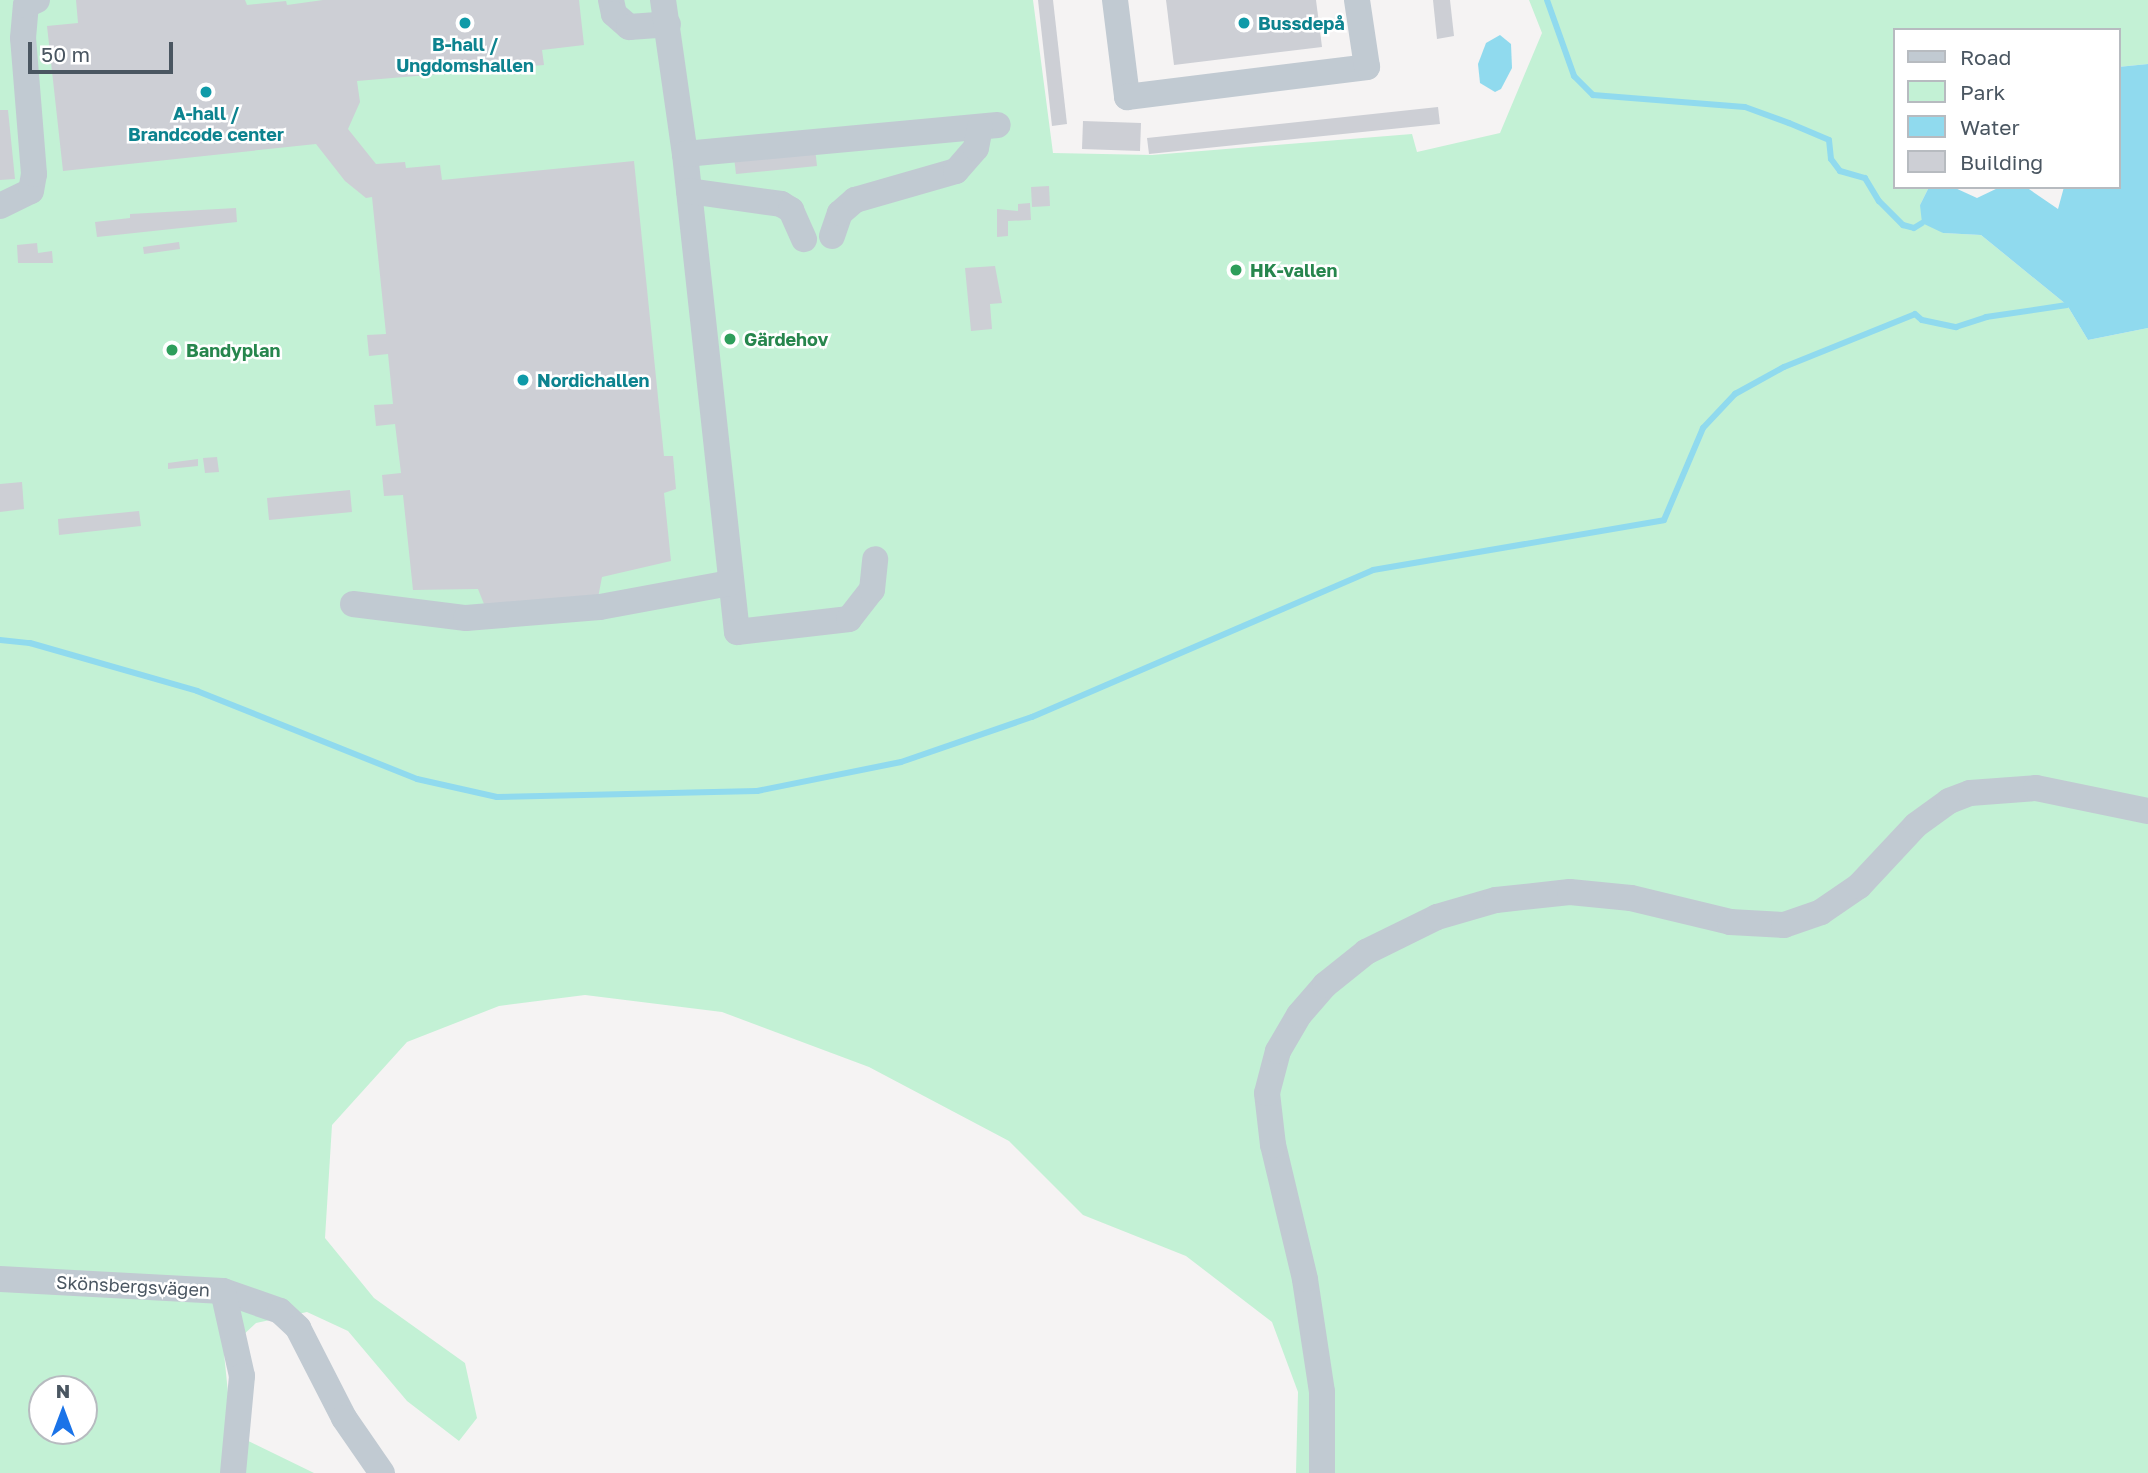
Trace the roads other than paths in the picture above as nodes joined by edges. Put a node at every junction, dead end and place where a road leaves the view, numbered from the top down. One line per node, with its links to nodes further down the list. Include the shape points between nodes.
1 (37, 0): 8 (street, via 26,5 23,38 32,191)
2 (611, 0): 5 (street, via 614,14 629,27)
3 (1115, 0): 4 (street, via 1127,97 1367,67)
4 (1357, 0)
5 (666, 12): 6 (street)
6 (685, 154): 7 (street); 9 (street, via 989,126 956,171 855,200 840,213)
7 (689, 191): 10 (street, via 781,204 791,210); 12 (street)
8 (0, 205)
9 (832, 236)
10 (804, 239)
11 (875, 559): 12 (street, via 872,590 864,606 849,619 821,626 737,632)
12 (730, 583): 13 (street, via 600,607 466,618)
13 (353, 604)
14 (2148, 811): 19 (street, via 2036,788 1970,793 1949,801 1916,825 1859,886 1821,912 1784,925 1730,922 1631,898 1570,892 1496,900 1437,917 1366,952 1325,985 1299,1015 1278,1051 1267,1093 1283,1195 1305,1279 1322,1392)
15 (0, 1279): 16 (street, Skönsbergsvägen)
16 (223, 1291): 17 (street, via 242,1376); 18 (street, Skönsbergsvägen, via 280,1311 298,1328 344,1418)
17 (233, 1473)
18 (382, 1473)
19 (1322, 1473)

